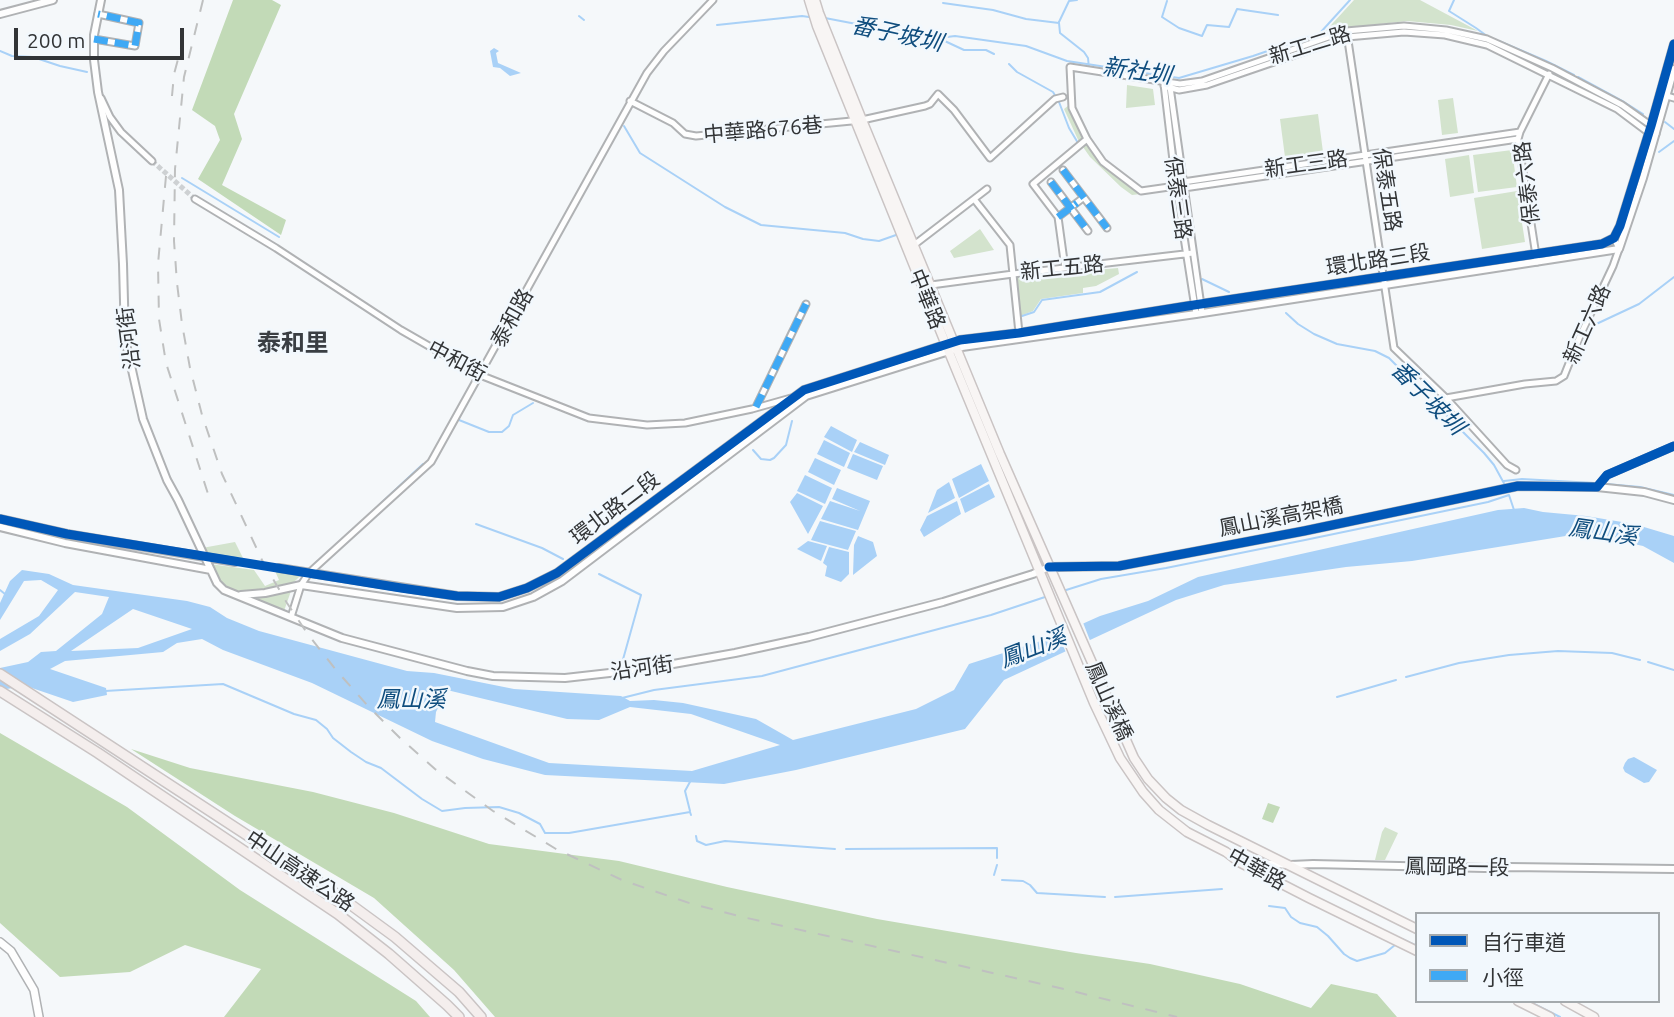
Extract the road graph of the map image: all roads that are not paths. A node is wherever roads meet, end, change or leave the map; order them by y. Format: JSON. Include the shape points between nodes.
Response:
{"nodes":[{"id":1,"x":53,"y":0,"type":"edge"},
{"id":2,"x":101,"y":0,"type":"edge"},
{"id":3,"x":713,"y":0,"type":"edge"},
{"id":4,"x":809,"y":0,"type":"edge"},
{"id":5,"x":815,"y":0,"type":"edge"},
{"id":6,"x":815,"y":13,"type":"junction"},
{"id":7,"x":0,"y":14,"type":"edge"},
{"id":8,"x":98,"y":14,"type":"junction"},
{"id":9,"x":1347,"y":34,"type":"junction"},
{"id":10,"x":94,"y":39,"type":"junction"},
{"id":11,"x":1674,"y":44,"type":"edge"},
{"id":12,"x":1672,"y":57,"type":"edge"},
{"id":13,"x":1070,"y":67,"type":"joint"},
{"id":14,"x":1674,"y":69,"type":"edge"},
{"id":15,"x":1550,"y":71,"type":"junction"},
{"id":16,"x":1167,"y":84,"type":"junction"},
{"id":17,"x":98,"y":92,"type":"junction"},
{"id":18,"x":1063,"y":97,"type":"dead end"},
{"id":19,"x":1670,"y":97,"type":"edge"},
{"id":20,"x":630,"y":101,"type":"junction"},
{"id":21,"x":859,"y":121,"type":"junction"},
{"id":22,"x":1653,"y":130,"type":"junction"},
{"id":23,"x":1519,"y":136,"type":"junction"},
{"id":24,"x":1087,"y":139,"type":"junction"},
{"id":25,"x":1365,"y":158,"type":"junction"},
{"id":26,"x":152,"y":161,"type":"tunnel mouth"},
{"id":27,"x":1063,"y":170,"type":"dead end"},
{"id":28,"x":1051,"y":182,"type":"dead end"},
{"id":29,"x":1183,"y":185,"type":"junction"},
{"id":30,"x":1176,"y":186,"type":"junction"},
{"id":31,"x":986,"y":189,"type":"dead end"},
{"id":32,"x":1083,"y":198,"type":"junction"},
{"id":33,"x":195,"y":199,"type":"tunnel mouth"},
{"id":34,"x":974,"y":199,"type":"junction"},
{"id":35,"x":1070,"y":208,"type":"junction"},
{"id":36,"x":1058,"y":217,"type":"junction"},
{"id":37,"x":1107,"y":228,"type":"dead end"},
{"id":38,"x":1088,"y":231,"type":"dead end"},
{"id":39,"x":1614,"y":238,"type":"junction"},
{"id":40,"x":914,"y":245,"type":"junction"},
{"id":41,"x":1619,"y":249,"type":"junction"},
{"id":42,"x":1189,"y":253,"type":"junction"},
{"id":43,"x":1536,"y":253,"type":"junction"},
{"id":44,"x":1537,"y":262,"type":"junction"},
{"id":45,"x":1065,"y":268,"type":"junction"},
{"id":46,"x":1013,"y":274,"type":"junction"},
{"id":47,"x":1384,"y":281,"type":"junction"},
{"id":48,"x":931,"y":285,"type":"junction"},
{"id":49,"x":806,"y":304,"type":"dead end"},
{"id":50,"x":1197,"y":304,"type":"junction"},
{"id":51,"x":1199,"y":313,"type":"junction"},
{"id":52,"x":1019,"y":333,"type":"junction"},
{"id":53,"x":956,"y":345,"type":"junction"},
{"id":54,"x":947,"y":348,"type":"junction"},
{"id":55,"x":481,"y":375,"type":"junction"},
{"id":56,"x":793,"y":397,"type":"junction"},
{"id":57,"x":1446,"y":398,"type":"junction"},
{"id":58,"x":770,"y":404,"type":"junction"},
{"id":59,"x":754,"y":408,"type":"junction"},
{"id":60,"x":775,"y":414,"type":"junction"},
{"id":61,"x":767,"y":416,"type":"junction"},
{"id":62,"x":1674,"y":446,"type":"edge"},
{"id":63,"x":1516,"y":470,"type":"dead end"},
{"id":64,"x":1597,"y":487,"type":"junction"},
{"id":65,"x":1674,"y":500,"type":"edge"},
{"id":66,"x":0,"y":519,"type":"edge"},
{"id":67,"x":0,"y":527,"type":"edge"},
{"id":68,"x":204,"y":556,"type":"junction"},
{"id":69,"x":235,"y":562,"type":"tunnel mouth"},
{"id":70,"x":1049,"y":567,"type":"junction"},
{"id":71,"x":279,"y":568,"type":"tunnel mouth"},
{"id":72,"x":211,"y":570,"type":"junction"},
{"id":73,"x":1039,"y":571,"type":"junction"},
{"id":74,"x":309,"y":573,"type":"junction"},
{"id":75,"x":301,"y":585,"type":"junction"},
{"id":76,"x":235,"y":595,"type":"junction"},
{"id":77,"x":291,"y":617,"type":"junction"},
{"id":78,"x":0,"y":674,"type":"edge"},
{"id":79,"x":0,"y":691,"type":"edge"},
{"id":80,"x":1120,"y":758,"type":"joint"},
{"id":81,"x":1134,"y":758,"type":"joint"},
{"id":82,"x":1239,"y":862,"type":"junction"},
{"id":83,"x":1291,"y":865,"type":"junction"},
{"id":84,"x":1674,"y":869,"type":"edge"},
{"id":85,"x":1415,"y":928,"type":"edge"},
{"id":86,"x":0,"y":942,"type":"edge"},
{"id":87,"x":1415,"y":950,"type":"edge"},
{"id":88,"x":1521,"y":1003,"type":"edge"},
{"id":89,"x":1569,"y":1003,"type":"edge"},
{"id":90,"x":40,"y":1017,"type":"edge"},
{"id":91,"x":458,"y":1017,"type":"edge"},
{"id":92,"x":481,"y":1017,"type":"edge"},
{"id":93,"x":1550,"y":1017,"type":"edge"},
{"id":94,"x":1594,"y":1017,"type":"edge"}],
"edges":[{"from":1,"to":7,"type":"street"},
{"from":2,"to":8,"type":"street"},
{"from":3,"to":20,"type":"street","name":"泰和路","via":[[650,68]]},
{"from":4,"to":6,"type":"main road"},
{"from":5,"to":6,"type":"main road"},
{"from":6,"to":21,"type":"main road","name":"中華路"},
{"from":8,"to":10,"type":"street"},
{"from":8,"to":10,"type":"street","via":[[139,23],[135,46]]},
{"from":9,"to":15,"type":"street","name":"新工二路","via":[[1404,26],[1446,32],[1488,42]]},
{"from":9,"to":16,"type":"street","name":"新工二路","via":[[1202,80]]},
{"from":9,"to":25,"type":"street","name":"保泰五路"},
{"from":10,"to":17,"type":"street"},
{"from":11,"to":12,"type":"street"},
{"from":12,"to":22,"type":"street"},
{"from":13,"to":16,"type":"street","name":"新工二路"},
{"from":13,"to":24,"type":"street","name":"新工三路","via":[[1072,108]]},
{"from":14,"to":19,"type":"street"},
{"from":15,"to":22,"type":"street","name":"新工二路","via":[[1622,105]]},
{"from":15,"to":23,"type":"street","name":"保泰六路"},
{"from":16,"to":29,"type":"street","name":"保泰三路"},
{"from":16,"to":30,"type":"street","name":"保泰三路"},
{"from":17,"to":26,"type":"street","via":[[121,132]]},
{"from":17,"to":68,"type":"street","name":"沿河街","via":[[118,190],[125,340],[131,369],[162,468]]},
{"from":18,"to":21,"type":"street","name":"中華路676巷","via":[[990,158],[938,94],[925,106]]},
{"from":19,"to":22,"type":"street"},
{"from":20,"to":21,"type":"street","name":"中華路676巷","via":[[696,136]]},
{"from":20,"to":55,"type":"street","name":"泰和路"},
{"from":21,"to":40,"type":"main road","name":"中華路"},
{"from":21,"to":54,"type":"main road","name":"中華路"},
{"from":22,"to":39,"type":"street"},
{"from":22,"to":41,"type":"street"},
{"from":23,"to":25,"type":"street","name":"新工三路"},
{"from":23,"to":43,"type":"street","name":"保泰六路"},
{"from":24,"to":30,"type":"street","name":"新工三路","via":[[1103,162],[1141,191]]},
{"from":24,"to":36,"type":"street","via":[[1033,184]]},
{"from":25,"to":29,"type":"street","name":"新工三路"},
{"from":25,"to":47,"type":"street","name":"保泰五路"},
{"from":27,"to":32,"type":"street"},
{"from":28,"to":35,"type":"street"},
{"from":29,"to":30,"type":"street","name":"新工三路"},
{"from":29,"to":42,"type":"street","name":"保泰三路"},
{"from":30,"to":42,"type":"street","name":"保泰三路"},
{"from":31,"to":34,"type":"street"},
{"from":32,"to":35,"type":"street"},
{"from":32,"to":37,"type":"street"},
{"from":33,"to":55,"type":"street","name":"中和街","via":[[401,330]]},
{"from":34,"to":40,"type":"street"},
{"from":34,"to":46,"type":"street","via":[[1010,246]]},
{"from":35,"to":36,"type":"street"},
{"from":35,"to":38,"type":"street"},
{"from":36,"to":45,"type":"street"},
{"from":39,"to":41,"type":"street"},
{"from":39,"to":43,"type":"street","name":"環北路三段","via":[[1602,244]]},
{"from":40,"to":48,"type":"main road","name":"中華路"},
{"from":41,"to":44,"type":"street","name":"環北路三段"},
{"from":41,"to":57,"type":"street","name":"新工六路","via":[[1564,376]]},
{"from":42,"to":45,"type":"street","name":"新工五路"},
{"from":42,"to":50,"type":"street","name":"保泰三路"},
{"from":43,"to":44,"type":"street","name":"保泰六路"},
{"from":43,"to":47,"type":"street","name":"環北路三段"},
{"from":44,"to":47,"type":"street","name":"環北路三段"},
{"from":45,"to":46,"type":"street","name":"新工五路"},
{"from":46,"to":48,"type":"street","name":"新工五路"},
{"from":46,"to":52,"type":"street"},
{"from":47,"to":50,"type":"street","name":"環北路三段"},
{"from":47,"to":51,"type":"street","name":"環北路三段"},
{"from":47,"to":57,"type":"street","name":"保泰五路","via":[[1394,348]]},
{"from":48,"to":53,"type":"main road","name":"中華路"},
{"from":49,"to":59,"type":"street"},
{"from":50,"to":51,"type":"street","name":"保泰三路"},
{"from":50,"to":52,"type":"street","name":"環北路三段"},
{"from":51,"to":53,"type":"street","name":"環北路三段"},
{"from":52,"to":53,"type":"street","name":"環北路三段"},
{"from":53,"to":54,"type":"street","name":"環北路三段"},
{"from":53,"to":70,"type":"main road","name":"中華路"},
{"from":54,"to":56,"type":"street","name":"環北路二段"},
{"from":54,"to":60,"type":"street","name":"環北路二段","via":[[806,396]]},
{"from":54,"to":73,"type":"main road","name":"中華路"},
{"from":55,"to":59,"type":"street","name":"中和街","via":[[605,421],[685,423]]},
{"from":55,"to":74,"type":"street","name":"泰和路","via":[[431,462]]},
{"from":56,"to":58,"type":"street","name":"中和街"},
{"from":56,"to":60,"type":"street","name":"環北路二段"},
{"from":57,"to":63,"type":"street","name":"保泰五路"},
{"from":58,"to":59,"type":"street","name":"中和街"},
{"from":58,"to":60,"type":"street"},
{"from":59,"to":61,"type":"street"},
{"from":60,"to":61,"type":"street","name":"環北路二段"},
{"from":60,"to":75,"type":"street","name":"環北路二段","via":[[562,581],[533,597],[503,607],[457,608]]},
{"from":61,"to":74,"type":"street","name":"環北路二段","via":[[557,573],[499,597],[457,596]]},
{"from":62,"to":64,"type":"street","via":[[1607,475]]},
{"from":64,"to":65,"type":"street","name":"鳳山溪高架橋"},
{"from":64,"to":70,"type":"street","name":"鳳山溪高架橋","via":[[1518,486],[1119,566]]},
{"from":66,"to":68,"type":"street"},
{"from":67,"to":72,"type":"street"},
{"from":68,"to":69,"type":"street"},
{"from":68,"to":72,"type":"street","name":"沿河街"},
{"from":70,"to":73,"type":"street","name":"沿河街"},
{"from":70,"to":81,"type":"main road","name":"鳳山溪橋"},
{"from":71,"to":74,"type":"street","name":"環北路二段"},
{"from":72,"to":76,"type":"street","via":[[217,583]]},
{"from":73,"to":77,"type":"street","name":"沿河街","via":[[943,602],[791,641],[645,669],[565,678],[467,671],[342,638]]},
{"from":73,"to":80,"type":"main road","name":"鳳山溪橋"},
{"from":74,"to":75,"type":"street","name":"泰和路"},
{"from":75,"to":76,"type":"street","name":"環北路二段"},
{"from":75,"to":77,"type":"street","name":"泰和路"},
{"from":76,"to":77,"type":"street","name":"沿河街"},
{"from":78,"to":92,"type":"highway","name":"中山高速公路","via":[[328,888],[395,937]]},
{"from":79,"to":91,"type":"highway","name":"中山高速公路","via":[[338,914]]},
{"from":80,"to":82,"type":"main road","name":"中華路","via":[[1159,810]]},
{"from":81,"to":83,"type":"main road","name":"中華路","via":[[1148,779],[1181,810]]},
{"from":82,"to":83,"type":"street","name":"鳳岡路一段"},
{"from":82,"to":87,"type":"main road","name":"中華路"},
{"from":83,"to":84,"type":"street","name":"鳳岡路一段"},
{"from":83,"to":85,"type":"main road","name":"中華路"},
{"from":86,"to":90,"type":"main road","via":[[12,951],[34,990]]},
{"from":88,"to":93,"type":"main road"},
{"from":89,"to":94,"type":"main road"}]}
